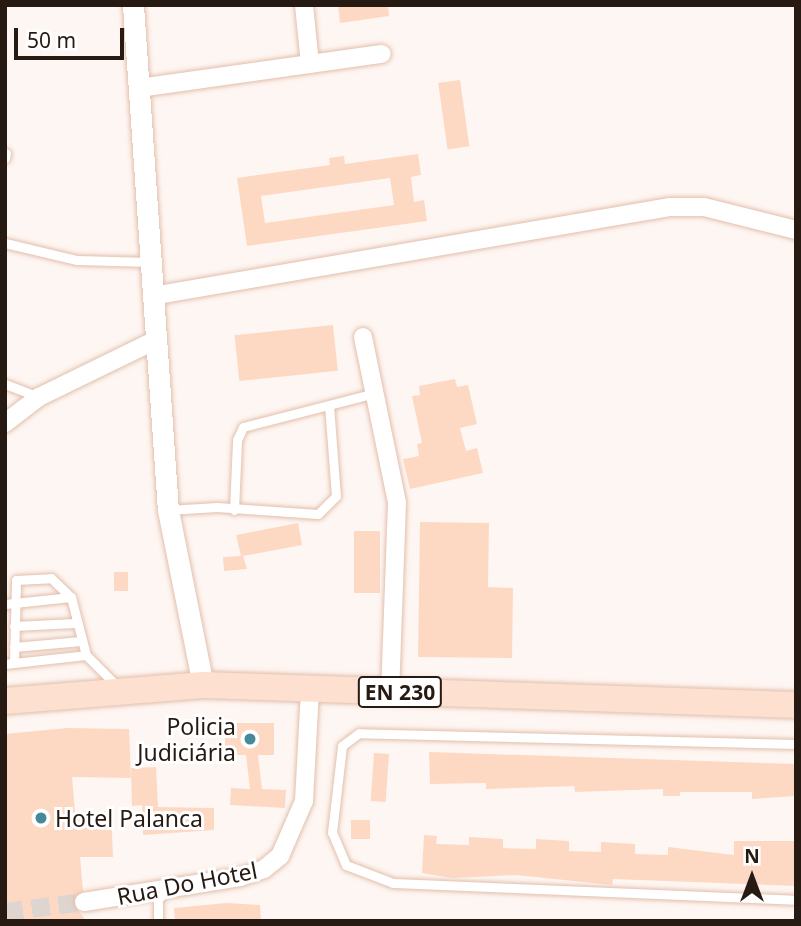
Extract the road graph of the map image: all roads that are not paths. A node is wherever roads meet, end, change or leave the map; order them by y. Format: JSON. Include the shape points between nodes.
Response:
{"nodes":[{"id":1,"x":133,"y":5,"type":"edge"},
{"id":2,"x":304,"y":5,"type":"edge"},
{"id":3,"x":382,"y":54,"type":"dead end"},
{"id":4,"x":310,"y":64,"type":"junction"},
{"id":5,"x":139,"y":88,"type":"junction"},
{"id":6,"x":796,"y":230,"type":"edge"},
{"id":7,"x":5,"y":243,"type":"edge"},
{"id":8,"x":150,"y":262,"type":"junction"},
{"id":9,"x":152,"y":296,"type":"junction"},
{"id":10,"x":363,"y":337,"type":"dead end"},
{"id":11,"x":153,"y":341,"type":"junction"},
{"id":12,"x":5,"y":384,"type":"edge"},
{"id":13,"x":376,"y":393,"type":"junction"},
{"id":14,"x":39,"y":397,"type":"junction"},
{"id":15,"x":328,"y":405,"type":"junction"},
{"id":16,"x":5,"y":423,"type":"edge"},
{"id":17,"x":168,"y":510,"type":"junction"},
{"id":18,"x":234,"y":510,"type":"junction"},
{"id":19,"x":71,"y":597,"type":"junction"},
{"id":20,"x":9,"y":603,"type":"edge"},
{"id":21,"x":75,"y":623,"type":"junction"},
{"id":22,"x":14,"y":626,"type":"junction"},
{"id":23,"x":81,"y":641,"type":"junction"},
{"id":24,"x":14,"y":647,"type":"junction"},
{"id":25,"x":86,"y":655,"type":"junction"},
{"id":26,"x":10,"y":664,"type":"edge"},
{"id":27,"x":203,"y":685,"type":"junction"},
{"id":28,"x":310,"y":689,"type":"junction"},
{"id":29,"x":122,"y":690,"type":"junction"},
{"id":30,"x":390,"y":691,"type":"junction"},
{"id":31,"x":5,"y":701,"type":"edge"},
{"id":32,"x":796,"y":705,"type":"edge"},
{"id":33,"x":796,"y":744,"type":"edge"},
{"id":34,"x":168,"y":890,"type":"junction"},
{"id":35,"x":796,"y":900,"type":"edge"},
{"id":36,"x":84,"y":902,"type":"tunnel mouth"},
{"id":37,"x":158,"y":921,"type":"edge"}],
"edges":[{"from":1,"to":5,"type":"street"},
{"from":2,"to":4,"type":"street"},
{"from":3,"to":4,"type":"street"},
{"from":4,"to":5,"type":"street"},
{"from":5,"to":8,"type":"street"},
{"from":6,"to":9,"type":"street","via":[[704,207],[670,207]]},
{"from":7,"to":8,"type":"lane","via":[[77,260]]},
{"from":8,"to":9,"type":"street"},
{"from":9,"to":11,"type":"street"},
{"from":10,"to":13,"type":"street"},
{"from":11,"to":14,"type":"street"},
{"from":11,"to":17,"type":"street"},
{"from":12,"to":14,"type":"lane"},
{"from":13,"to":15,"type":"lane"},
{"from":13,"to":30,"type":"street","via":[[397,503]]},
{"from":14,"to":16,"type":"street"},
{"from":15,"to":18,"type":"lane","via":[[243,427],[237,440]]},
{"from":15,"to":18,"type":"lane","via":[[336,496],[328,507],[318,514]]},
{"from":17,"to":18,"type":"lane"},
{"from":17,"to":27,"type":"street"},
{"from":19,"to":20,"type":"lane"},
{"from":19,"to":20,"type":"lane","via":[[51,578],[16,580]]},
{"from":19,"to":21,"type":"lane"},
{"from":20,"to":22,"type":"lane"},
{"from":21,"to":22,"type":"lane"},
{"from":21,"to":23,"type":"lane"},
{"from":22,"to":24,"type":"lane"},
{"from":23,"to":24,"type":"lane"},
{"from":23,"to":25,"type":"lane"},
{"from":24,"to":26,"type":"lane"},
{"from":25,"to":26,"type":"lane"},
{"from":25,"to":29,"type":"lane"},
{"from":27,"to":28,"type":"main road","number":"EN 230"},
{"from":27,"to":29,"type":"main road","number":"EN 230"},
{"from":28,"to":30,"type":"main road","number":"EN 230"},
{"from":28,"to":34,"type":"street","name":"Rua Do Hotel","via":[[304,801],[280,856],[264,869],[240,877]]},
{"from":29,"to":31,"type":"main road","number":"EN 230"},
{"from":30,"to":32,"type":"main road","number":"EN 230"},
{"from":33,"to":35,"type":"lane","via":[[359,733],[342,746],[332,832],[346,865],[393,883]]},
{"from":34,"to":36,"type":"street","name":"Rua Do Hotel"},
{"from":34,"to":37,"type":"lane","via":[[158,899]]}]}
